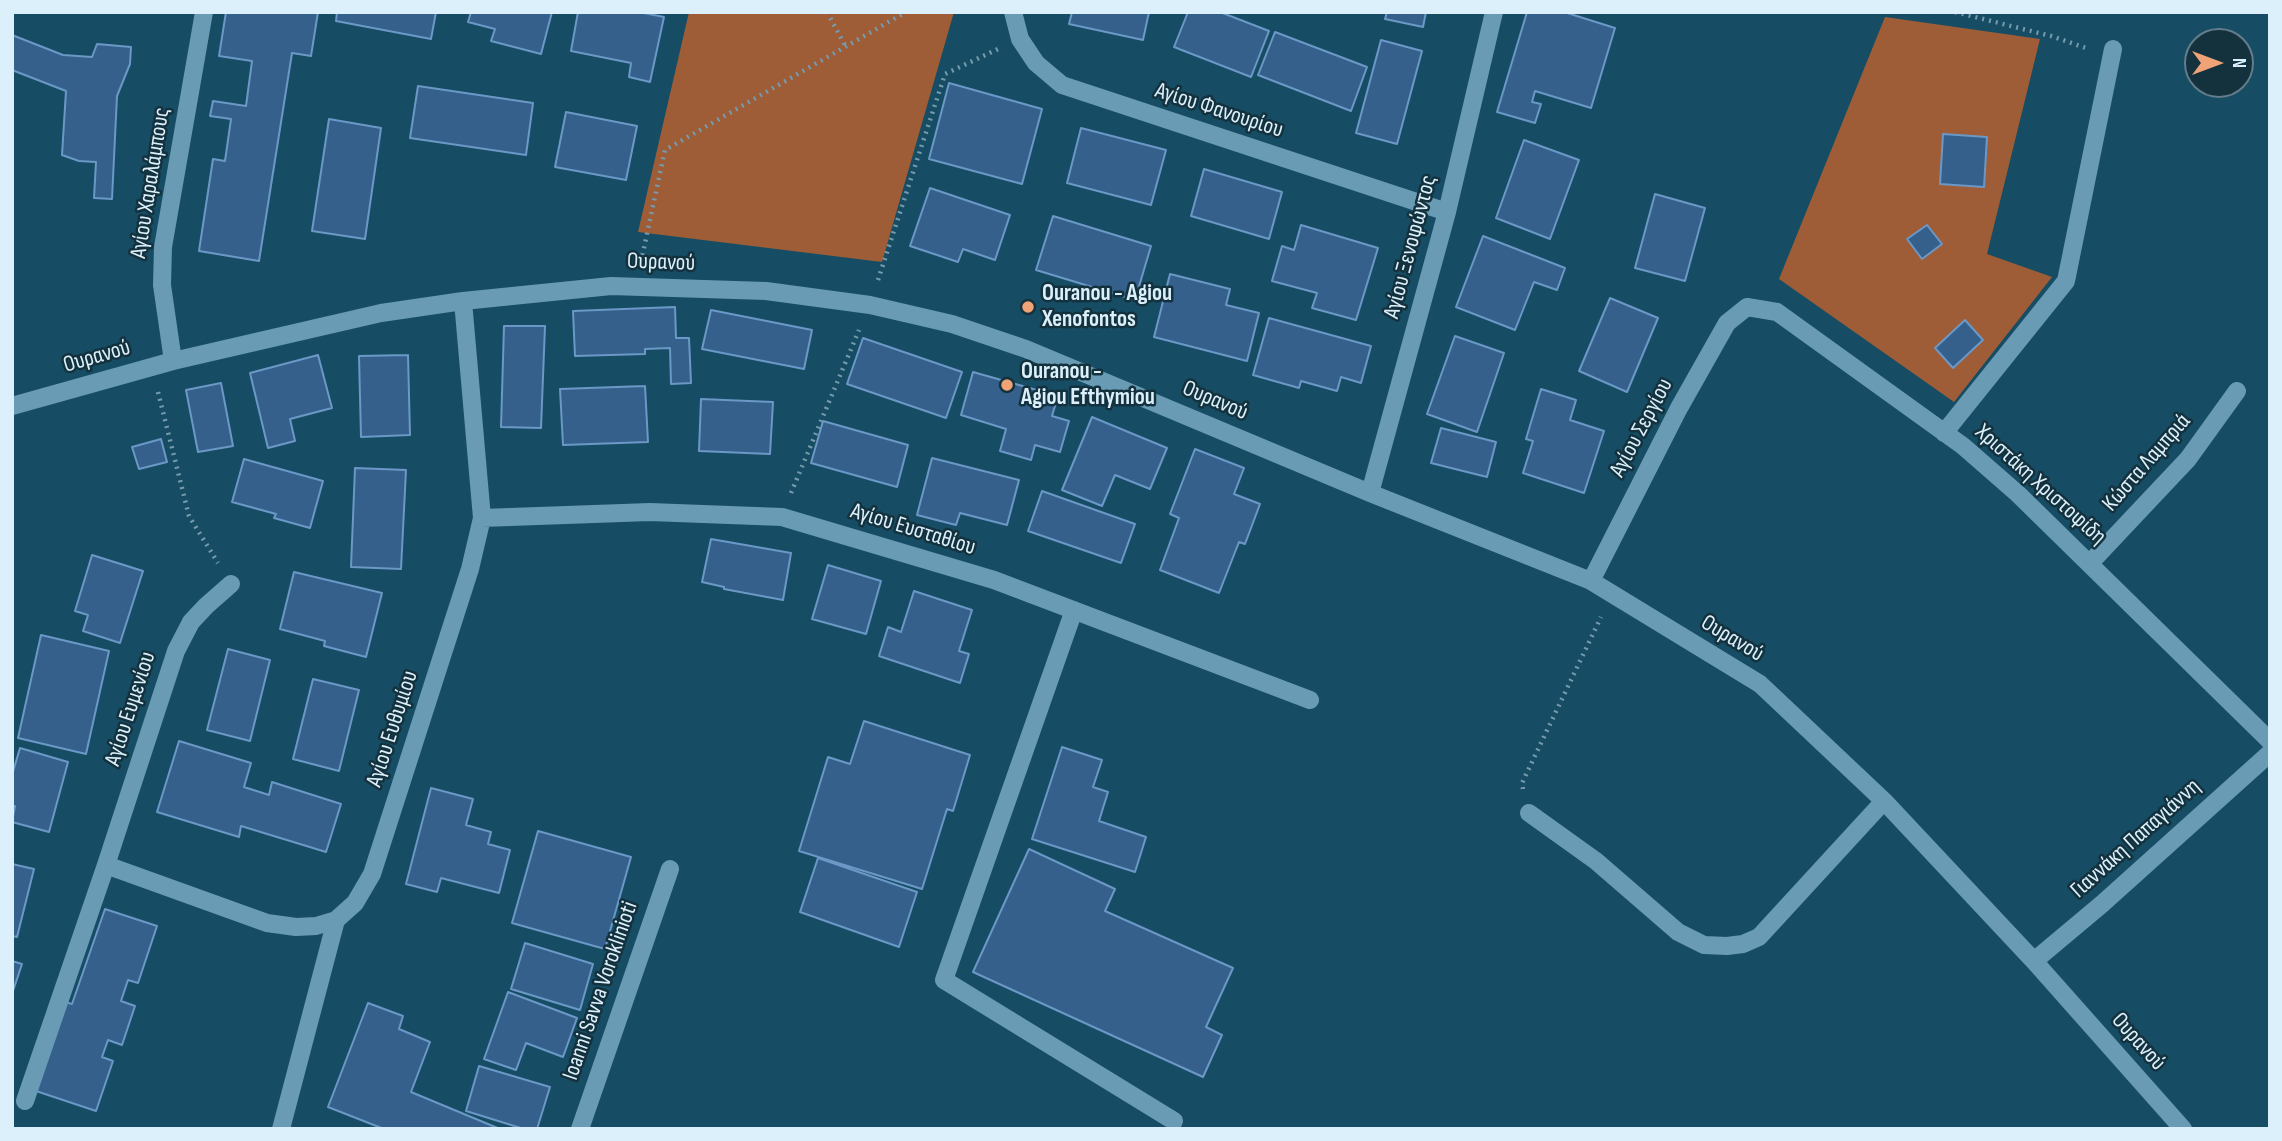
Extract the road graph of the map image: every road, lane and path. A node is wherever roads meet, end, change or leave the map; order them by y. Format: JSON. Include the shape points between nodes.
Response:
{"nodes":[{"id":1,"x":204,"y":12,"type":"edge"},
{"id":2,"x":827,"y":12,"type":"edge"},
{"id":3,"x":906,"y":12,"type":"edge"},
{"id":4,"x":1013,"y":12,"type":"edge"},
{"id":5,"x":1494,"y":12,"type":"edge"},
{"id":6,"x":1955,"y":12,"type":"edge"},
{"id":7,"x":1020,"y":39,"type":"junction"},
{"id":8,"x":846,"y":47,"type":"junction"},
{"id":9,"x":2112,"y":53,"type":"joint"},
{"id":10,"x":1447,"y":212,"type":"junction"},
{"id":11,"x":636,"y":287,"type":"junction"},
{"id":12,"x":463,"y":301,"type":"junction"},
{"id":13,"x":870,"y":305,"type":"junction"},
{"id":14,"x":1747,"y":307,"type":"joint"},
{"id":15,"x":173,"y":361,"type":"junction"},
{"id":16,"x":152,"y":367,"type":"junction"},
{"id":17,"x":2237,"y":391,"type":"dead end"},
{"id":18,"x":12,"y":406,"type":"edge"},
{"id":19,"x":1944,"y":433,"type":"junction"},
{"id":20,"x":1370,"y":493,"type":"junction"},
{"id":21,"x":782,"y":517,"type":"junction"},
{"id":22,"x":482,"y":518,"type":"junction"},
{"id":23,"x":2090,"y":563,"type":"junction"},
{"id":24,"x":1591,"y":581,"type":"junction"},
{"id":25,"x":231,"y":584,"type":"joint"},
{"id":26,"x":1612,"y":594,"type":"junction"},
{"id":27,"x":1074,"y":610,"type":"junction"},
{"id":28,"x":1310,"y":700,"type":"dead end"},
{"id":29,"x":2270,"y":741,"type":"edge"},
{"id":30,"x":2270,"y":753,"type":"edge"},
{"id":31,"x":1884,"y":801,"type":"junction"},
{"id":32,"x":1528,"y":813,"type":"joint"},
{"id":33,"x":106,"y":865,"type":"junction"},
{"id":34,"x":670,"y":869,"type":"dead end"},
{"id":35,"x":336,"y":920,"type":"junction"},
{"id":36,"x":2034,"y":961,"type":"junction"},
{"id":37,"x":25,"y":1101,"type":"dead end"},
{"id":38,"x":1174,"y":1121,"type":"dead end"},
{"id":39,"x":281,"y":1129,"type":"edge"},
{"id":40,"x":580,"y":1129,"type":"edge"},
{"id":41,"x":2183,"y":1129,"type":"edge"}],
"edges":[{"from":1,"to":15,"type":"street","name":"Αγίου Χαραλάμπους","via":[[163,247],[162,285]]},
{"from":2,"to":8,"type":"path"},
{"from":3,"to":8,"type":"path"},
{"from":4,"to":7,"type":"street","name":"Αγίου Φανουρίου"},
{"from":5,"to":10,"type":"street","name":"Αγίου Ξενοφώντος"},
{"from":6,"to":9,"type":"path"},
{"from":7,"to":10,"type":"street","name":"Αγίου Φανουρίου","via":[[1036,63],[1062,85]]},
{"from":7,"to":13,"type":"path","via":[[945,74]]},
{"from":8,"to":11,"type":"path","via":[[666,150]]},
{"from":9,"to":19,"type":"street","via":[[2066,281]]},
{"from":10,"to":20,"type":"street","name":"Αγίου Ξενοφώντος"},
{"from":11,"to":12,"type":"street","name":"Ουρανού"},
{"from":11,"to":13,"type":"street","name":"Ουρανού","via":[[766,291]]},
{"from":12,"to":15,"type":"street","name":"Ουρανού","via":[[381,313]]},
{"from":12,"to":22,"type":"street","name":"Αγίου Ευθυμίου"},
{"from":13,"to":20,"type":"street","name":"Ουρανού","via":[[952,324],[1026,349]]},
{"from":13,"to":21,"type":"path"},
{"from":14,"to":19,"type":"street","name":"Χριστάκη Χριστοφίδη","via":[[1777,312]]},
{"from":14,"to":24,"type":"street","name":"Αγίου Σεργίου","via":[[1727,323]]},
{"from":15,"to":16,"type":"street","name":"Ουρανού"},
{"from":16,"to":18,"type":"street","name":"Ουρανού"},
{"from":16,"to":25,"type":"path","via":[[189,516]]},
{"from":17,"to":23,"type":"street","name":"Κώστα Λαμπριά","via":[[2188,458]]},
{"from":19,"to":23,"type":"street","name":"Χριστάκη Χριστοφίδη","via":[[2018,494]]},
{"from":20,"to":24,"type":"street","name":"Ουρανού"},
{"from":21,"to":22,"type":"street","name":"Αγίου Ευσταθίου","via":[[650,512]]},
{"from":21,"to":27,"type":"street","name":"Αγίου Ευσταθίου","via":[[994,580]]},
{"from":22,"to":35,"type":"street","name":"Αγίου Ευθυμίου","via":[[470,569],[372,874],[355,903]]},
{"from":23,"to":29,"type":"street","name":"Χριστάκη Χριστοφίδη"},
{"from":24,"to":26,"type":"street","name":"Ουρανού"},
{"from":25,"to":33,"type":"street","name":"Αγίου Ευμενίου","via":[[191,622],[176,651]]},
{"from":26,"to":31,"type":"street","name":"Ουρανού","via":[[1760,684]]},
{"from":26,"to":32,"type":"path","via":[[1522,783]]},
{"from":27,"to":28,"type":"street","name":"Αγίου Ευσταθίου"},
{"from":27,"to":38,"type":"street","via":[[944,980]]},
{"from":30,"to":36,"type":"street","name":"Γιαννάκη Παπαγιάννη"},
{"from":31,"to":32,"type":"street","via":[[1759,937],[1727,946],[1704,945],[1678,932]]},
{"from":31,"to":36,"type":"street","name":"Ουρανού"},
{"from":33,"to":35,"type":"street","via":[[267,923],[296,927]]},
{"from":33,"to":37,"type":"street","name":"Αγίου Ευμενίου"},
{"from":34,"to":40,"type":"street","name":"Ioanni Savva Voroklinioti"},
{"from":35,"to":39,"type":"street"},
{"from":36,"to":41,"type":"street","name":"Ουρανού"}]}
